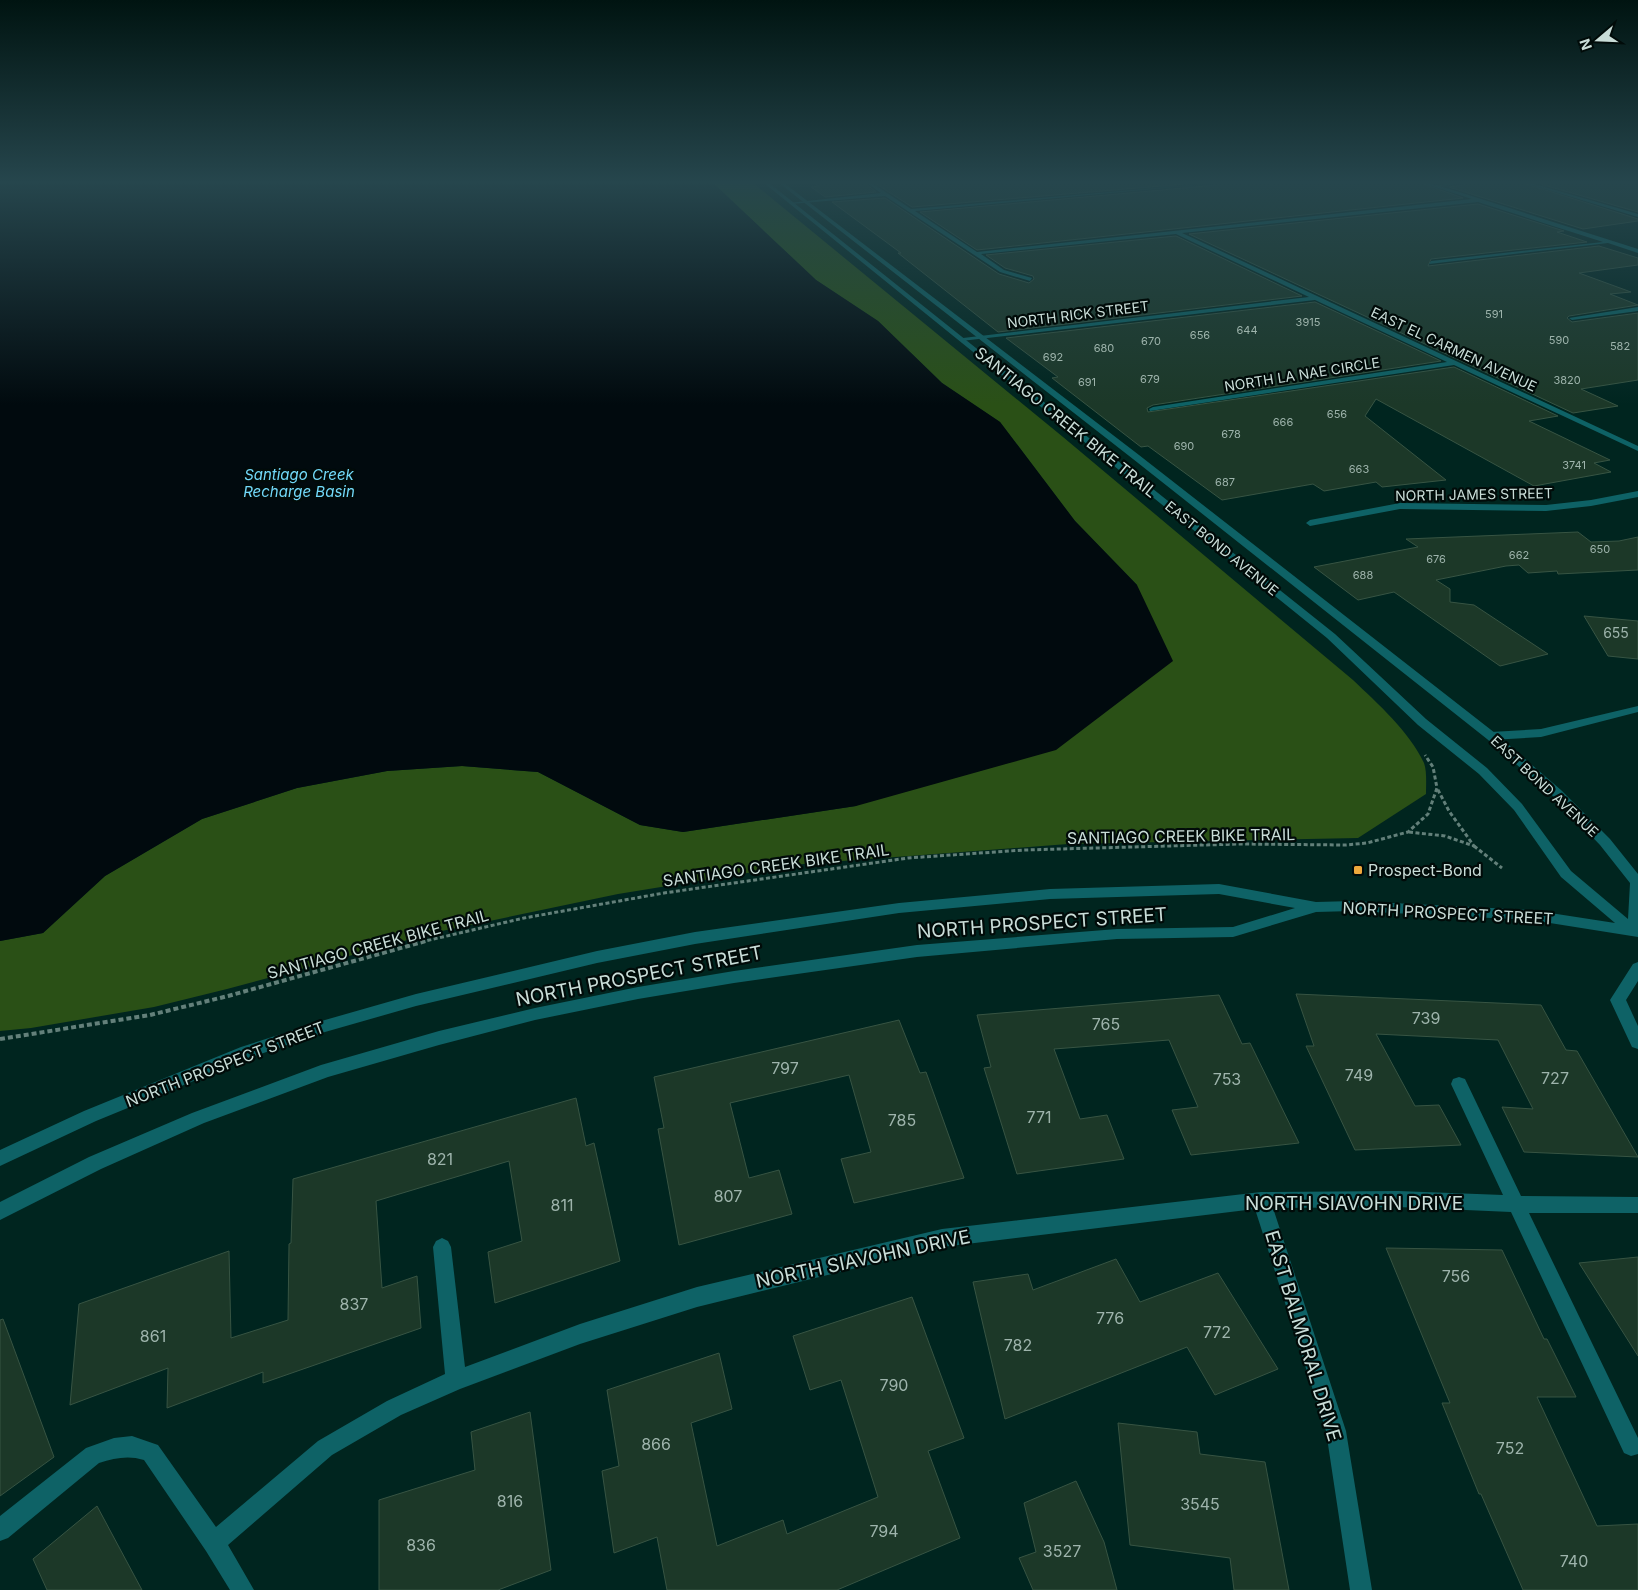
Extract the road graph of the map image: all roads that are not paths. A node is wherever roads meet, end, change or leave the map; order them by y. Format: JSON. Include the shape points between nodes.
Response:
{"nodes":[{"id":1,"x":859,"y":257,"type":"edge"},
{"id":2,"x":877,"y":257,"type":"edge"},
{"id":3,"x":984,"y":257,"type":"edge"},
{"id":4,"x":1229,"y":257,"type":"edge"},
{"id":5,"x":1480,"y":257,"type":"edge"},
{"id":6,"x":1431,"y":263,"type":"dead end"},
{"id":7,"x":1030,"y":279,"type":"dead end"},
{"id":8,"x":1315,"y":298,"type":"junction"},
{"id":9,"x":1638,"y":309,"type":"edge"},
{"id":10,"x":1572,"y":318,"type":"dead end"},
{"id":11,"x":982,"y":338,"type":"junction"},
{"id":12,"x":962,"y":340,"type":"junction"},
{"id":13,"x":1455,"y":364,"type":"junction"},
{"id":14,"x":1153,"y":409,"type":"dead end"},
{"id":15,"x":1638,"y":449,"type":"edge"},
{"id":16,"x":1638,"y":494,"type":"edge"},
{"id":17,"x":1310,"y":523,"type":"dead end"},
{"id":18,"x":1638,"y":708,"type":"edge"},
{"id":19,"x":1491,"y":736,"type":"junction"},
{"id":20,"x":1316,"y":907,"type":"junction"},
{"id":21,"x":1637,"y":935,"type":"edge"},
{"id":22,"x":1638,"y":968,"type":"edge"},
{"id":23,"x":1638,"y":1042,"type":"edge"},
{"id":24,"x":1459,"y":1084,"type":"dead end"},
{"id":25,"x":0,"y":1158,"type":"edge"},
{"id":26,"x":1261,"y":1200,"type":"junction"},
{"id":27,"x":1516,"y":1204,"type":"junction"},
{"id":28,"x":1638,"y":1205,"type":"edge"},
{"id":29,"x":0,"y":1211,"type":"edge"},
{"id":30,"x":442,"y":1248,"type":"dead end"},
{"id":31,"x":456,"y":1380,"type":"junction"},
{"id":32,"x":1631,"y":1446,"type":"dead end"},
{"id":33,"x":0,"y":1530,"type":"edge"},
{"id":34,"x":214,"y":1543,"type":"junction"},
{"id":35,"x":243,"y":1590,"type":"edge"},
{"id":36,"x":1361,"y":1590,"type":"edge"}],
"edges":[{"from":1,"to":12,"type":"street","name":"EAST BOND AVENUE"},
{"from":2,"to":11,"type":"street","name":"EAST BOND AVENUE"},
{"from":3,"to":7,"type":"street","via":[[1002,271]]},
{"from":4,"to":8,"type":"street","name":"EAST EL CARMEN AVENUE"},
{"from":5,"to":6,"type":"street"},
{"from":8,"to":11,"type":"street","name":"NORTH RICK STREET"},
{"from":8,"to":13,"type":"street","name":"EAST EL CARMEN AVENUE"},
{"from":9,"to":10,"type":"street"},
{"from":11,"to":12,"type":"street","name":"NORTH RICK STREET"},
{"from":11,"to":19,"type":"street","name":"EAST BOND AVENUE"},
{"from":12,"to":21,"type":"street","name":"EAST BOND AVENUE","via":[[1331,636],[1422,722],[1483,771],[1518,807],[1566,874]]},
{"from":13,"to":14,"type":"street","name":"NORTH LA NAE CIRCLE"},
{"from":13,"to":15,"type":"street","name":"EAST EL CARMEN AVENUE"},
{"from":16,"to":17,"type":"street","name":"NORTH JAMES STREET","via":[[1546,508],[1400,506]]},
{"from":18,"to":19,"type":"street","via":[[1541,732]]},
{"from":19,"to":21,"type":"street","name":"EAST BOND AVENUE","via":[[1557,793],[1605,842],[1637,882]]},
{"from":20,"to":21,"type":"street","name":"NORTH PROSPECT STREET","via":[[1531,915]]},
{"from":20,"to":25,"type":"street","name":"NORTH PROSPECT STREET","via":[[1219,889],[1050,894],[899,908],[772,926],[598,957],[416,1000],[247,1052],[90,1116]]},
{"from":20,"to":29,"type":"street","name":"NORTH PROSPECT STREET","via":[[1233,932],[1117,934],[917,951],[734,977],[535,1014],[327,1070],[216,1111],[95,1163]]},
{"from":22,"to":23,"type":"street","via":[[1618,1000]]},
{"from":24,"to":27,"type":"street"},
{"from":26,"to":27,"type":"street","name":"NORTH SIAVOHN DRIVE"},
{"from":26,"to":31,"type":"street","name":"NORTH SIAVOHN DRIVE","via":[[942,1238],[697,1297],[580,1334]]},
{"from":26,"to":36,"type":"street","name":"EAST BALMORAL DRIVE","via":[[1336,1431]]},
{"from":27,"to":28,"type":"street","name":"NORTH SIAVOHN DRIVE"},
{"from":27,"to":32,"type":"street"},
{"from":30,"to":31,"type":"street"},
{"from":31,"to":34,"type":"street","name":"NORTH SIAVOHN DRIVE","via":[[394,1408],[325,1448]]},
{"from":33,"to":34,"type":"street","via":[[93,1455],[132,1446],[151,1452]]},
{"from":34,"to":35,"type":"street"}]}
